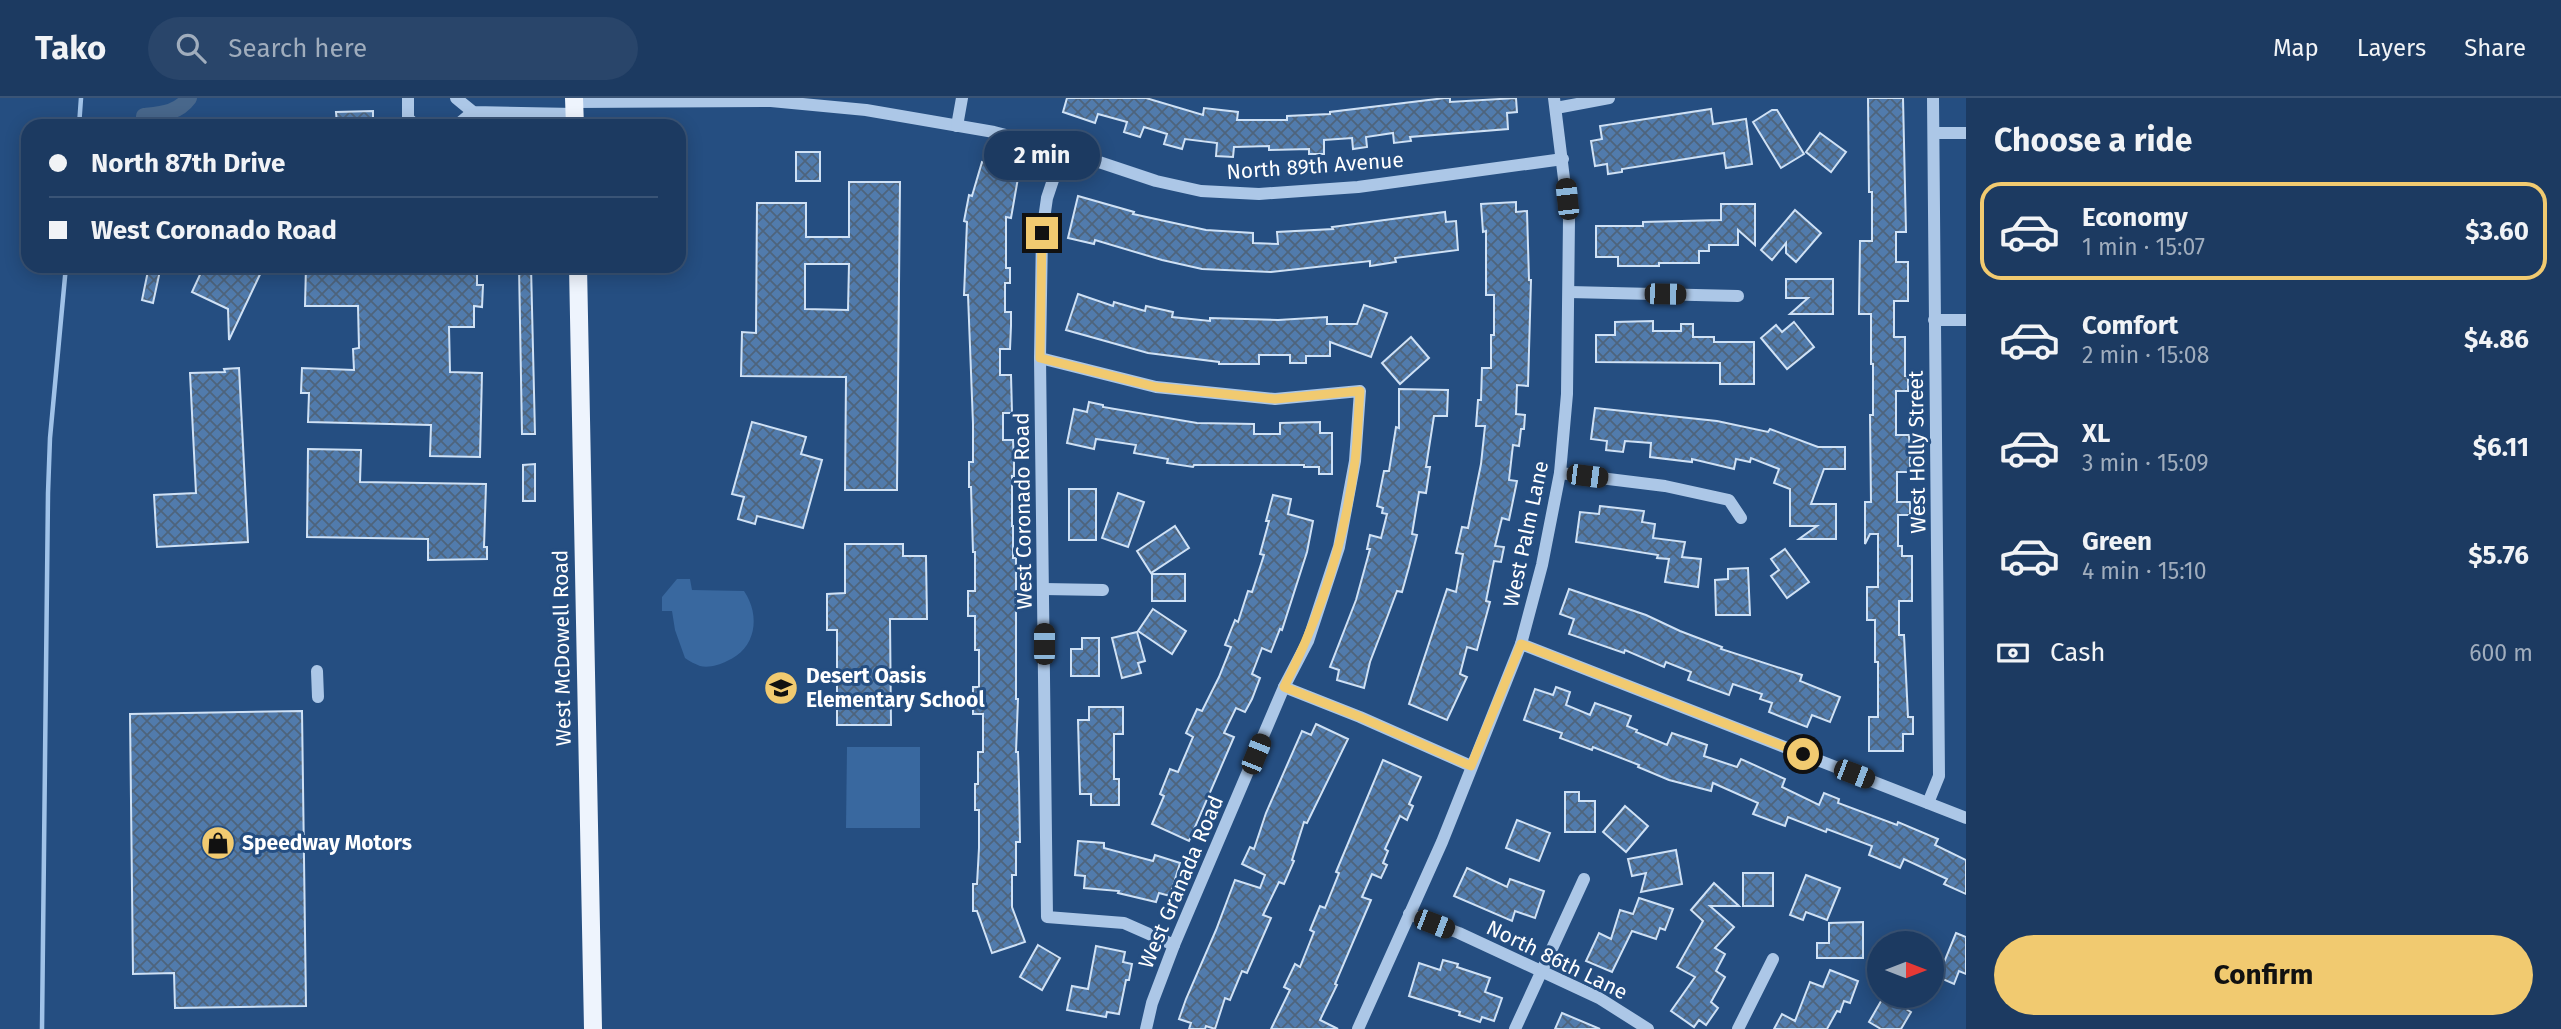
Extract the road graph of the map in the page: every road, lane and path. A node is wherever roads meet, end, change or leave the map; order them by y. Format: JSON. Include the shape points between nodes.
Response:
{"nodes":[{"id":1,"x":408,"y":98,"type":"edge"},
{"id":2,"x":456,"y":98,"type":"edge"},
{"id":3,"x":505,"y":98,"type":"edge"},
{"id":4,"x":962,"y":98,"type":"edge"},
{"id":5,"x":1609,"y":98,"type":"edge"},
{"id":6,"x":1933,"y":98,"type":"edge"},
{"id":7,"x":1555,"y":103,"type":"edge"},
{"id":8,"x":575,"y":110,"type":"edge"},
{"id":9,"x":473,"y":112,"type":"junction"},
{"id":10,"x":505,"y":113,"type":"junction"},
{"id":11,"x":409,"y":119,"type":"edge"},
{"id":12,"x":464,"y":119,"type":"edge"},
{"id":13,"x":957,"y":126,"type":"junction"},
{"id":14,"x":1934,"y":133,"type":"junction"},
{"id":15,"x":1966,"y":133,"type":"edge"},
{"id":16,"x":1063,"y":150,"type":"junction"},
{"id":17,"x":1563,"y":159,"type":"junction"},
{"id":18,"x":578,"y":273,"type":"edge"},
{"id":19,"x":1569,"y":292,"type":"junction"},
{"id":20,"x":1738,"y":296,"type":"dead end"},
{"id":21,"x":1934,"y":320,"type":"junction"},
{"id":22,"x":1966,"y":320,"type":"edge"},
{"id":23,"x":1040,"y":358,"type":"junction"},
{"id":24,"x":1560,"y":473,"type":"junction"},
{"id":25,"x":1741,"y":518,"type":"dead end"},
{"id":26,"x":1044,"y":589,"type":"junction"},
{"id":27,"x":1103,"y":590,"type":"dead end"},
{"id":28,"x":1521,"y":644,"type":"junction"},
{"id":29,"x":317,"y":671,"type":"dead end"},
{"id":30,"x":1284,"y":687,"type":"junction"},
{"id":31,"x":318,"y":697,"type":"dead end"},
{"id":32,"x":1471,"y":766,"type":"junction"},
{"id":33,"x":1928,"y":803,"type":"junction"},
{"id":34,"x":1966,"y":818,"type":"edge"},
{"id":35,"x":1584,"y":879,"type":"dead end"},
{"id":36,"x":1409,"y":914,"type":"junction"},
{"id":37,"x":1174,"y":945,"type":"junction"},
{"id":38,"x":1773,"y":959,"type":"dead end"},
{"id":39,"x":1541,"y":972,"type":"junction"},
{"id":40,"x":593,"y":1029,"type":"edge"},
{"id":41,"x":1146,"y":1029,"type":"edge"},
{"id":42,"x":1358,"y":1029,"type":"edge"},
{"id":43,"x":1515,"y":1029,"type":"edge"},
{"id":44,"x":1648,"y":1029,"type":"edge"},
{"id":45,"x":1738,"y":1029,"type":"edge"}],
"edges":[{"from":1,"to":11,"type":"street"},
{"from":2,"to":9,"type":"street"},
{"from":3,"to":10,"type":"street"},
{"from":4,"to":13,"type":"street"},
{"from":5,"to":7,"type":"street"},
{"from":6,"to":14,"type":"street","name":"West Holly Street"},
{"from":7,"to":17,"type":"street","name":"West Palm Lane"},
{"from":8,"to":10,"type":"street","name":"North 89th Avenue"},
{"from":8,"to":13,"type":"street","name":"North 89th Avenue","via":[[771,101],[866,110]]},
{"from":9,"to":10,"type":"street","name":"North 89th Avenue"},
{"from":9,"to":12,"type":"street"},
{"from":13,"to":16,"type":"street","name":"North 89th Avenue"},
{"from":14,"to":15,"type":"street"},
{"from":14,"to":21,"type":"street","name":"West Holly Street"},
{"from":16,"to":17,"type":"street","name":"North 89th Avenue","via":[[1178,187],[1259,194],[1358,187]]},
{"from":16,"to":23,"type":"street","name":"West Coronado Road","via":[[1043,215]]},
{"from":17,"to":19,"type":"street","name":"West Palm Lane"},
{"from":18,"to":40,"type":"main road","name":"West McDowell Road"},
{"from":19,"to":20,"type":"street"},
{"from":19,"to":24,"type":"street","name":"West Palm Lane"},
{"from":21,"to":22,"type":"street"},
{"from":21,"to":33,"type":"street","name":"West Holly Street","via":[[1939,776]]},
{"from":23,"to":26,"type":"street","name":"West Coronado Road"},
{"from":23,"to":30,"type":"street","name":"West Granada Road","via":[[1156,387],[1275,399],[1360,391],[1355,461],[1339,547],[1308,641]]},
{"from":24,"to":25,"type":"street","via":[[1665,486],[1729,500]]},
{"from":24,"to":28,"type":"street","name":"West Palm Lane"},
{"from":26,"to":27,"type":"street"},
{"from":26,"to":37,"type":"street","name":"West Coronado Road","via":[[1047,917],[1124,923]]},
{"from":28,"to":32,"type":"street","name":"West Palm Lane"},
{"from":28,"to":33,"type":"street"},
{"from":29,"to":31,"type":"street"},
{"from":30,"to":32,"type":"street"},
{"from":30,"to":37,"type":"street","name":"West Granada Road"},
{"from":32,"to":36,"type":"street","name":"West Palm Lane"},
{"from":33,"to":34,"type":"street"},
{"from":35,"to":39,"type":"street"},
{"from":36,"to":39,"type":"street","name":"North 86th Lane"},
{"from":36,"to":42,"type":"street","name":"West Palm Lane"},
{"from":37,"to":41,"type":"street","name":"West Granada Road"},
{"from":38,"to":45,"type":"street"},
{"from":39,"to":43,"type":"street"},
{"from":39,"to":44,"type":"street","name":"North 86th Lane","via":[[1599,998]]}]}
